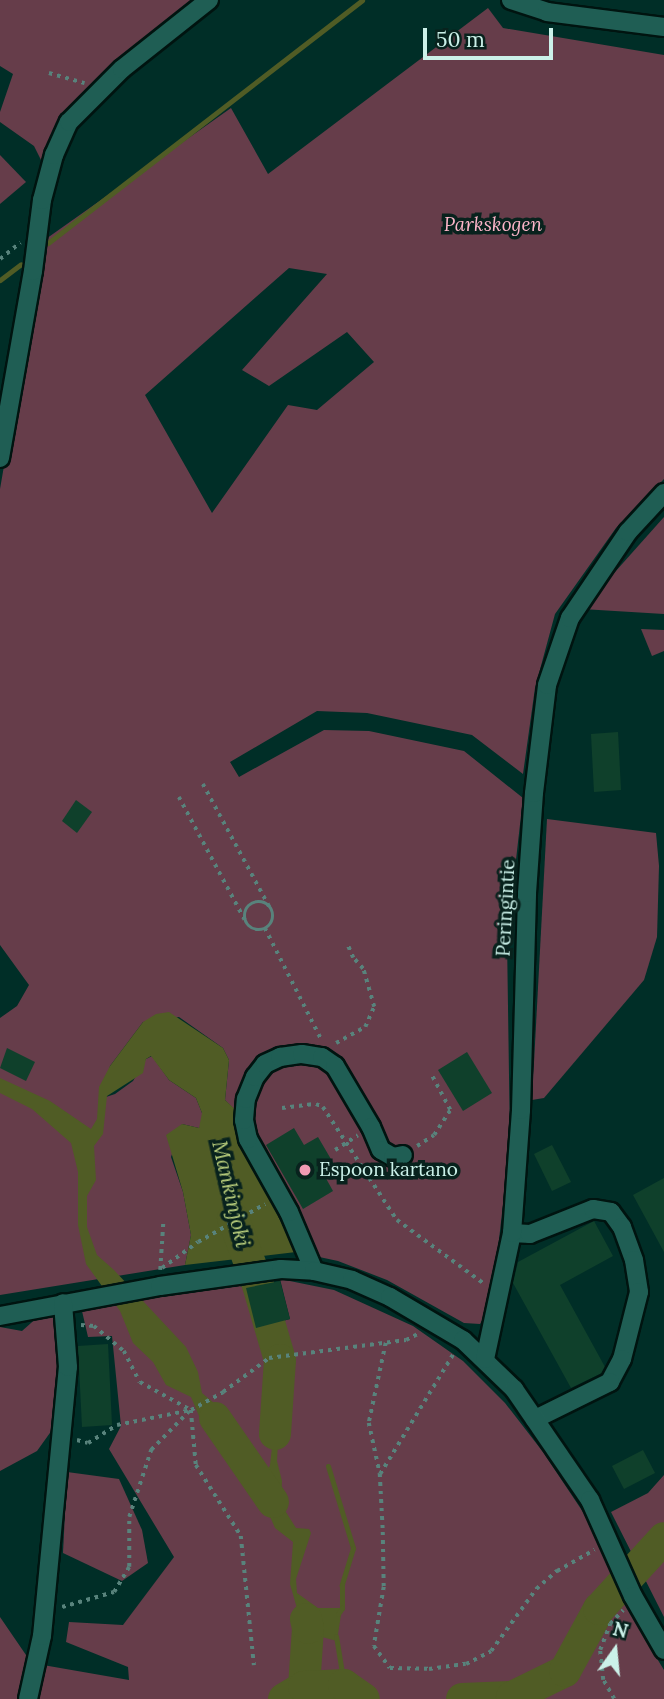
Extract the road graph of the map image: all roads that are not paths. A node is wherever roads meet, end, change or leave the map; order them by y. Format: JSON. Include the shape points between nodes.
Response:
{"nodes":[{"id":1,"x":209,"y":0,"type":"edge"},
{"id":2,"x":511,"y":0,"type":"edge"},
{"id":3,"x":664,"y":26,"type":"edge"},
{"id":4,"x":0,"y":458,"type":"edge"},
{"id":5,"x":664,"y":493,"type":"edge"},
{"id":6,"x":403,"y":1154,"type":"road end"},
{"id":7,"x":512,"y":1233,"type":"junction"},
{"id":8,"x":314,"y":1271,"type":"junction"},
{"id":9,"x":63,"y":1303,"type":"junction"},
{"id":10,"x":0,"y":1316,"type":"edge"},
{"id":11,"x":485,"y":1359,"type":"junction"},
{"id":12,"x":535,"y":1419,"type":"junction"},
{"id":13,"x":664,"y":1650,"type":"edge"},
{"id":14,"x":29,"y":1699,"type":"edge"}],
"edges":[{"from":1,"to":4,"type":"street","via":[[122,69],[69,121],[46,179]]},
{"from":2,"to":3,"type":"street","via":[[547,12]]},
{"from":5,"to":7,"type":"street","name":"Peringintie","via":[[628,532],[570,618],[547,685],[527,893],[521,1110]]},
{"from":6,"to":8,"type":"street","via":[[393,1157],[381,1150],[335,1066],[322,1057],[280,1057],[265,1064],[254,1077],[246,1099],[248,1139],[289,1212]]},
{"from":7,"to":11,"type":"street","name":"Peringintie"},
{"from":7,"to":12,"type":"street","via":[[530,1234],[593,1209],[611,1212],[634,1260],[639,1292],[622,1359],[610,1382]]},
{"from":8,"to":9,"type":"street","via":[[160,1278],[141,1289]]},
{"from":8,"to":11,"type":"street","via":[[352,1280],[440,1325]]},
{"from":9,"to":10,"type":"street"},
{"from":9,"to":14,"type":"street","via":[[68,1367],[44,1612]]},
{"from":11,"to":12,"type":"street"},
{"from":12,"to":13,"type":"street","via":[[590,1500],[634,1598]]}]}
